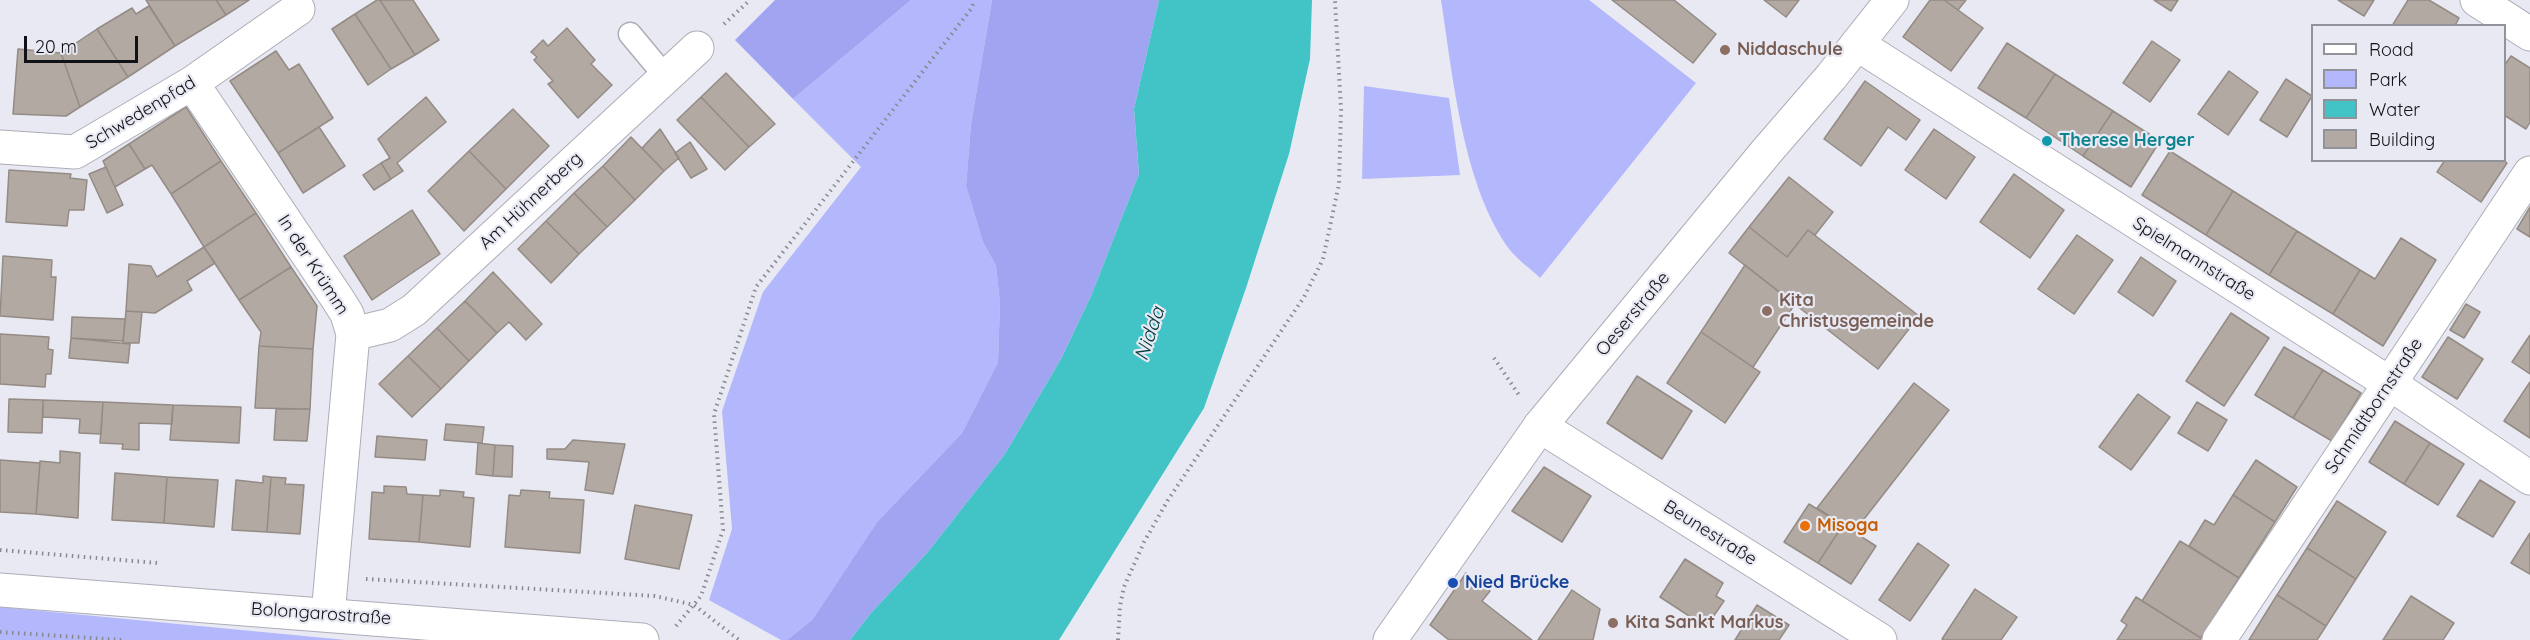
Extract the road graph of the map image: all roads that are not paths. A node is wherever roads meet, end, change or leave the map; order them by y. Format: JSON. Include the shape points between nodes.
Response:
{"nodes":[{"id":1,"x":1892,"y":0,"type":"edge"},
{"id":2,"x":2477,"y":0,"type":"edge"},
{"id":3,"x":298,"y":9,"type":"dead end"},
{"id":4,"x":630,"y":34,"type":"dead end"},
{"id":5,"x":2530,"y":34,"type":"edge"},
{"id":6,"x":1857,"y":44,"type":"junction"},
{"id":7,"x":697,"y":48,"type":"dead end"},
{"id":8,"x":665,"y":75,"type":"junction"},
{"id":9,"x":192,"y":83,"type":"junction"},
{"id":10,"x":0,"y":147,"type":"edge"},
{"id":11,"x":2530,"y":172,"type":"edge"},
{"id":12,"x":353,"y":334,"type":"junction"},
{"id":13,"x":2389,"y":383,"type":"junction"},
{"id":14,"x":1540,"y":426,"type":"junction"},
{"id":15,"x":2530,"y":478,"type":"edge"},
{"id":16,"x":0,"y":590,"type":"edge"},
{"id":17,"x":328,"y":615,"type":"junction"},
{"id":18,"x":656,"y":636,"type":"edge"},
{"id":19,"x":1390,"y":640,"type":"edge"},
{"id":20,"x":1880,"y":640,"type":"edge"},
{"id":21,"x":2219,"y":640,"type":"edge"}],
"edges":[{"from":1,"to":6,"type":"street","name":"Oeserstraße"},
{"from":2,"to":5,"type":"street"},
{"from":3,"to":9,"type":"street","name":"Schwedenpfad"},
{"from":4,"to":8,"type":"lane"},
{"from":6,"to":13,"type":"street","name":"Spielmannstraße"},
{"from":6,"to":14,"type":"street","name":"Oeserstraße"},
{"from":7,"to":8,"type":"street","name":"Am Hühnerberg"},
{"from":8,"to":12,"type":"street","name":"Am Hühnerberg","via":[[414,310],[390,325]]},
{"from":9,"to":10,"type":"street","name":"Schwedenpfad","via":[[75,152]]},
{"from":9,"to":12,"type":"street","name":"In der Krümm","via":[[342,306]]},
{"from":11,"to":13,"type":"street","name":"Schmidtbornstraße"},
{"from":12,"to":17,"type":"street","name":"In der Krümm"},
{"from":13,"to":15,"type":"street","name":"Spielmannstraße"},
{"from":13,"to":21,"type":"street","name":"Schmidtbornstraße"},
{"from":14,"to":19,"type":"street","name":"Oeserstraße"},
{"from":14,"to":20,"type":"street","name":"Beunestraße"},
{"from":16,"to":17,"type":"street","name":"Bolongarostraße"},
{"from":17,"to":18,"type":"street","name":"Bolongarostraße"}]}
